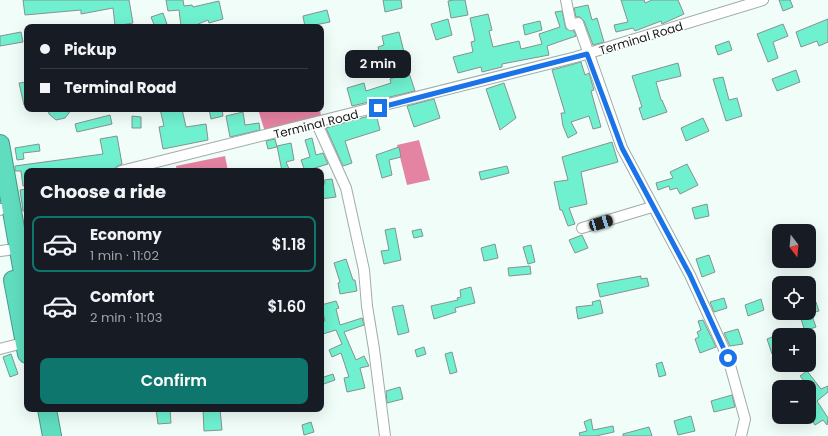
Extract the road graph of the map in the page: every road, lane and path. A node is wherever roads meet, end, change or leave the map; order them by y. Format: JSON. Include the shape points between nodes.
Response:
{"nodes":[{"id":1,"x":566,"y":0,"type":"edge"},
{"id":2,"x":764,"y":0,"type":"edge"},
{"id":3,"x":587,"y":54,"type":"junction"},
{"id":4,"x":317,"y":124,"type":"junction"},
{"id":5,"x":0,"y":144,"type":"edge"},
{"id":6,"x":134,"y":168,"type":"edge"},
{"id":7,"x":652,"y":207,"type":"junction"},
{"id":8,"x":0,"y":208,"type":"edge"},
{"id":9,"x":582,"y":228,"type":"dead end"},
{"id":10,"x":4,"y":251,"type":"edge"},
{"id":11,"x":24,"y":278,"type":"edge"},
{"id":12,"x":24,"y":337,"type":"edge"},
{"id":13,"x":24,"y":346,"type":"edge"},
{"id":14,"x":0,"y":349,"type":"edge"},
{"id":15,"x":37,"y":412,"type":"edge"},
{"id":16,"x":48,"y":412,"type":"edge"},
{"id":17,"x":41,"y":436,"type":"edge"},
{"id":18,"x":52,"y":436,"type":"edge"},
{"id":19,"x":385,"y":436,"type":"edge"},
{"id":20,"x":741,"y":436,"type":"edge"}],
"edges":[{"from":1,"to":3,"type":"street","via":[[572,25],[578,23]]},
{"from":2,"to":3,"type":"street","name":"Terminal Road"},
{"from":3,"to":4,"type":"street","name":"Terminal Road"},
{"from":3,"to":7,"type":"street","via":[[622,148]]},
{"from":4,"to":6,"type":"street","name":"Terminal Road"},
{"from":4,"to":19,"type":"street","via":[[346,188],[364,270]]},
{"from":5,"to":11,"type":"highway"},
{"from":7,"to":9,"type":"street"},
{"from":7,"to":20,"type":"street","via":[[690,275],[728,358],[745,419]]},
{"from":8,"to":10,"type":"highway"},
{"from":10,"to":12,"type":"highway"},
{"from":13,"to":14,"type":"street"},
{"from":15,"to":17,"type":"highway"},
{"from":16,"to":18,"type":"highway"}]}
